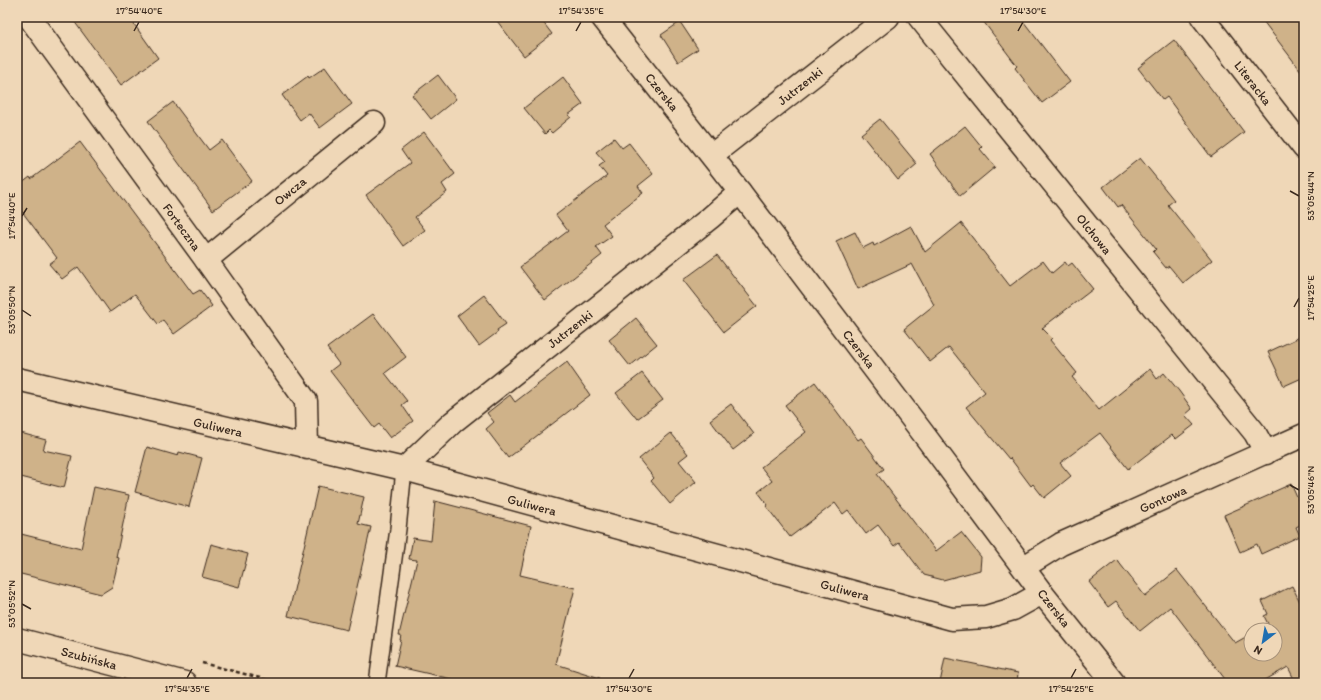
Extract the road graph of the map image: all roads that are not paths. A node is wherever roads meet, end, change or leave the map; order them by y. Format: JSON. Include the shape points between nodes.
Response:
{"nodes":[{"id":1,"x":29,"y":17,"type":"edge"},
{"id":2,"x":602,"y":17,"type":"edge"},
{"id":3,"x":888,"y":17,"type":"edge"},
{"id":4,"x":919,"y":17,"type":"edge"},
{"id":5,"x":1202,"y":17,"type":"edge"},
{"id":6,"x":374,"y":123,"type":"dead end"},
{"id":7,"x":1304,"y":148,"type":"edge"},
{"id":8,"x":712,"y":155,"type":"junction"},
{"id":9,"x":740,"y":192,"type":"junction"},
{"id":10,"x":206,"y":260,"type":"junction"},
{"id":11,"x":17,"y":379,"type":"edge"},
{"id":12,"x":1304,"y":435,"type":"edge"},
{"id":13,"x":307,"y":448,"type":"junction"},
{"id":14,"x":1266,"y":453,"type":"junction"},
{"id":15,"x":404,"y":469,"type":"junction"},
{"id":16,"x":1024,"y":567,"type":"junction"},
{"id":17,"x":1042,"y":593,"type":"junction"},
{"id":18,"x":17,"y":639,"type":"edge"},
{"id":19,"x":185,"y":683,"type":"edge"},
{"id":20,"x":377,"y":683,"type":"edge"},
{"id":21,"x":1114,"y":683,"type":"edge"}],
"edges":[{"from":1,"to":10,"type":"street","name":"Forteczna"},
{"from":2,"to":8,"type":"street","name":"Czerska"},
{"from":3,"to":8,"type":"street","name":"Jutrzenki"},
{"from":4,"to":14,"type":"street","name":"Olchowa","via":[[1255,433]]},
{"from":5,"to":7,"type":"street","name":"Literacka"},
{"from":6,"to":10,"type":"street","name":"Owcza"},
{"from":8,"to":9,"type":"street","name":"Czerska"},
{"from":9,"to":15,"type":"street","name":"Jutrzenki","via":[[453,422]]},
{"from":9,"to":16,"type":"street","name":"Czerska"},
{"from":10,"to":13,"type":"street","name":"Forteczna","via":[[306,401]]},
{"from":11,"to":13,"type":"street","name":"Guliwera"},
{"from":12,"to":14,"type":"street","name":"Gontowa"},
{"from":13,"to":15,"type":"street","name":"Guliwera"},
{"from":14,"to":16,"type":"street","name":"Gontowa","via":[[1061,544]]},
{"from":15,"to":17,"type":"street","name":"Guliwera","via":[[952,620],[986,617],[1013,609]]},
{"from":15,"to":20,"type":"lane"},
{"from":16,"to":17,"type":"street","name":"Czerska"},
{"from":17,"to":21,"type":"street","name":"Czerska"},
{"from":18,"to":19,"type":"street","name":"Szubińska"}]}
